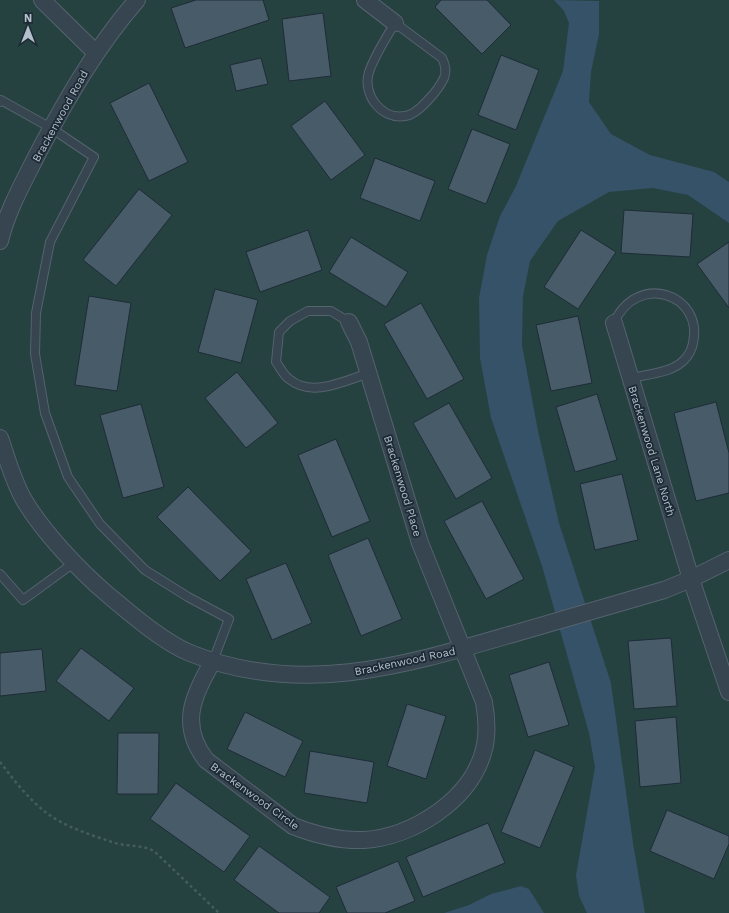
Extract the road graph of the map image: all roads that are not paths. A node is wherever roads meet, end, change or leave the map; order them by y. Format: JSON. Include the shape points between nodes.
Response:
{"nodes":[{"id":1,"x":42,"y":0,"type":"edge"},
{"id":2,"x":137,"y":0,"type":"edge"},
{"id":3,"x":365,"y":0,"type":"edge"},
{"id":4,"x":395,"y":23,"type":"junction"},
{"id":5,"x":95,"y":52,"type":"junction"},
{"id":6,"x":0,"y":102,"type":"edge"},
{"id":7,"x":52,"y":128,"type":"junction"},
{"id":8,"x":0,"y":241,"type":"edge"},
{"id":9,"x":349,"y":322,"type":"joint"},
{"id":10,"x":614,"y":323,"type":"joint"},
{"id":11,"x":369,"y":373,"type":"junction"},
{"id":12,"x":631,"y":378,"type":"junction"},
{"id":13,"x":0,"y":438,"type":"edge"},
{"id":14,"x":729,"y":560,"type":"edge"},
{"id":15,"x":75,"y":562,"type":"junction"},
{"id":16,"x":0,"y":574,"type":"edge"},
{"id":17,"x":691,"y":579,"type":"junction"},
{"id":18,"x":463,"y":649,"type":"junction"},
{"id":19,"x":213,"y":661,"type":"junction"},
{"id":20,"x":729,"y":692,"type":"edge"}],
"edges":[{"from":1,"to":5,"type":"street"},
{"from":2,"to":5,"type":"street","name":"Brackenwood Road"},
{"from":3,"to":4,"type":"street"},
{"from":4,"to":4,"type":"lane","via":[[369,72],[367,87],[375,104],[385,112],[393,116],[406,116],[424,105],[445,78],[446,66],[442,58]]},
{"from":5,"to":7,"type":"street","name":"Brackenwood Road"},
{"from":6,"to":7,"type":"lane","via":[[1,100]]},
{"from":7,"to":8,"type":"street","name":"Brackenwood Road","via":[[16,196]]},
{"from":7,"to":19,"type":"lane","via":[[94,157],[50,242],[36,313],[35,354],[45,414],[68,477],[100,524],[145,570],[229,618]]},
{"from":9,"to":11,"type":"street","name":"Brackenwood Place","via":[[359,342]]},
{"from":9,"to":11,"type":"lane","via":[[331,311],[308,311],[290,320],[279,332],[276,362],[288,379],[306,389],[332,385]]},
{"from":10,"to":12,"type":"street","name":"Brackenwood Lane North"},
{"from":10,"to":12,"type":"lane","via":[[620,310],[633,298],[651,292],[671,296],[684,305],[691,316],[695,335],[685,360],[671,369]]},
{"from":11,"to":18,"type":"street","name":"Brackenwood Place","via":[[420,543]]},
{"from":12,"to":17,"type":"street","name":"Brackenwood Lane North"},
{"from":13,"to":15,"type":"street","name":"Brackenwood Road","via":[[24,500]]},
{"from":14,"to":17,"type":"street","name":"Brackenwood Road"},
{"from":15,"to":16,"type":"lane","via":[[23,600]]},
{"from":15,"to":19,"type":"street","name":"Brackenwood Road","via":[[128,611],[159,634],[188,652]]},
{"from":17,"to":18,"type":"street","name":"Brackenwood Road","via":[[664,590]]},
{"from":17,"to":20,"type":"street","name":"Brackenwood Lane North"},
{"from":18,"to":19,"type":"street","name":"Brackenwood Road","via":[[382,669],[326,675],[276,673]]},
{"from":18,"to":19,"type":"street","name":"Brackenwood Circle","via":[[480,690],[487,717],[486,742],[479,766],[454,799],[432,816],[394,834],[365,840],[335,839],[293,826],[206,760],[193,738],[190,725],[191,711],[199,686]]}]}
